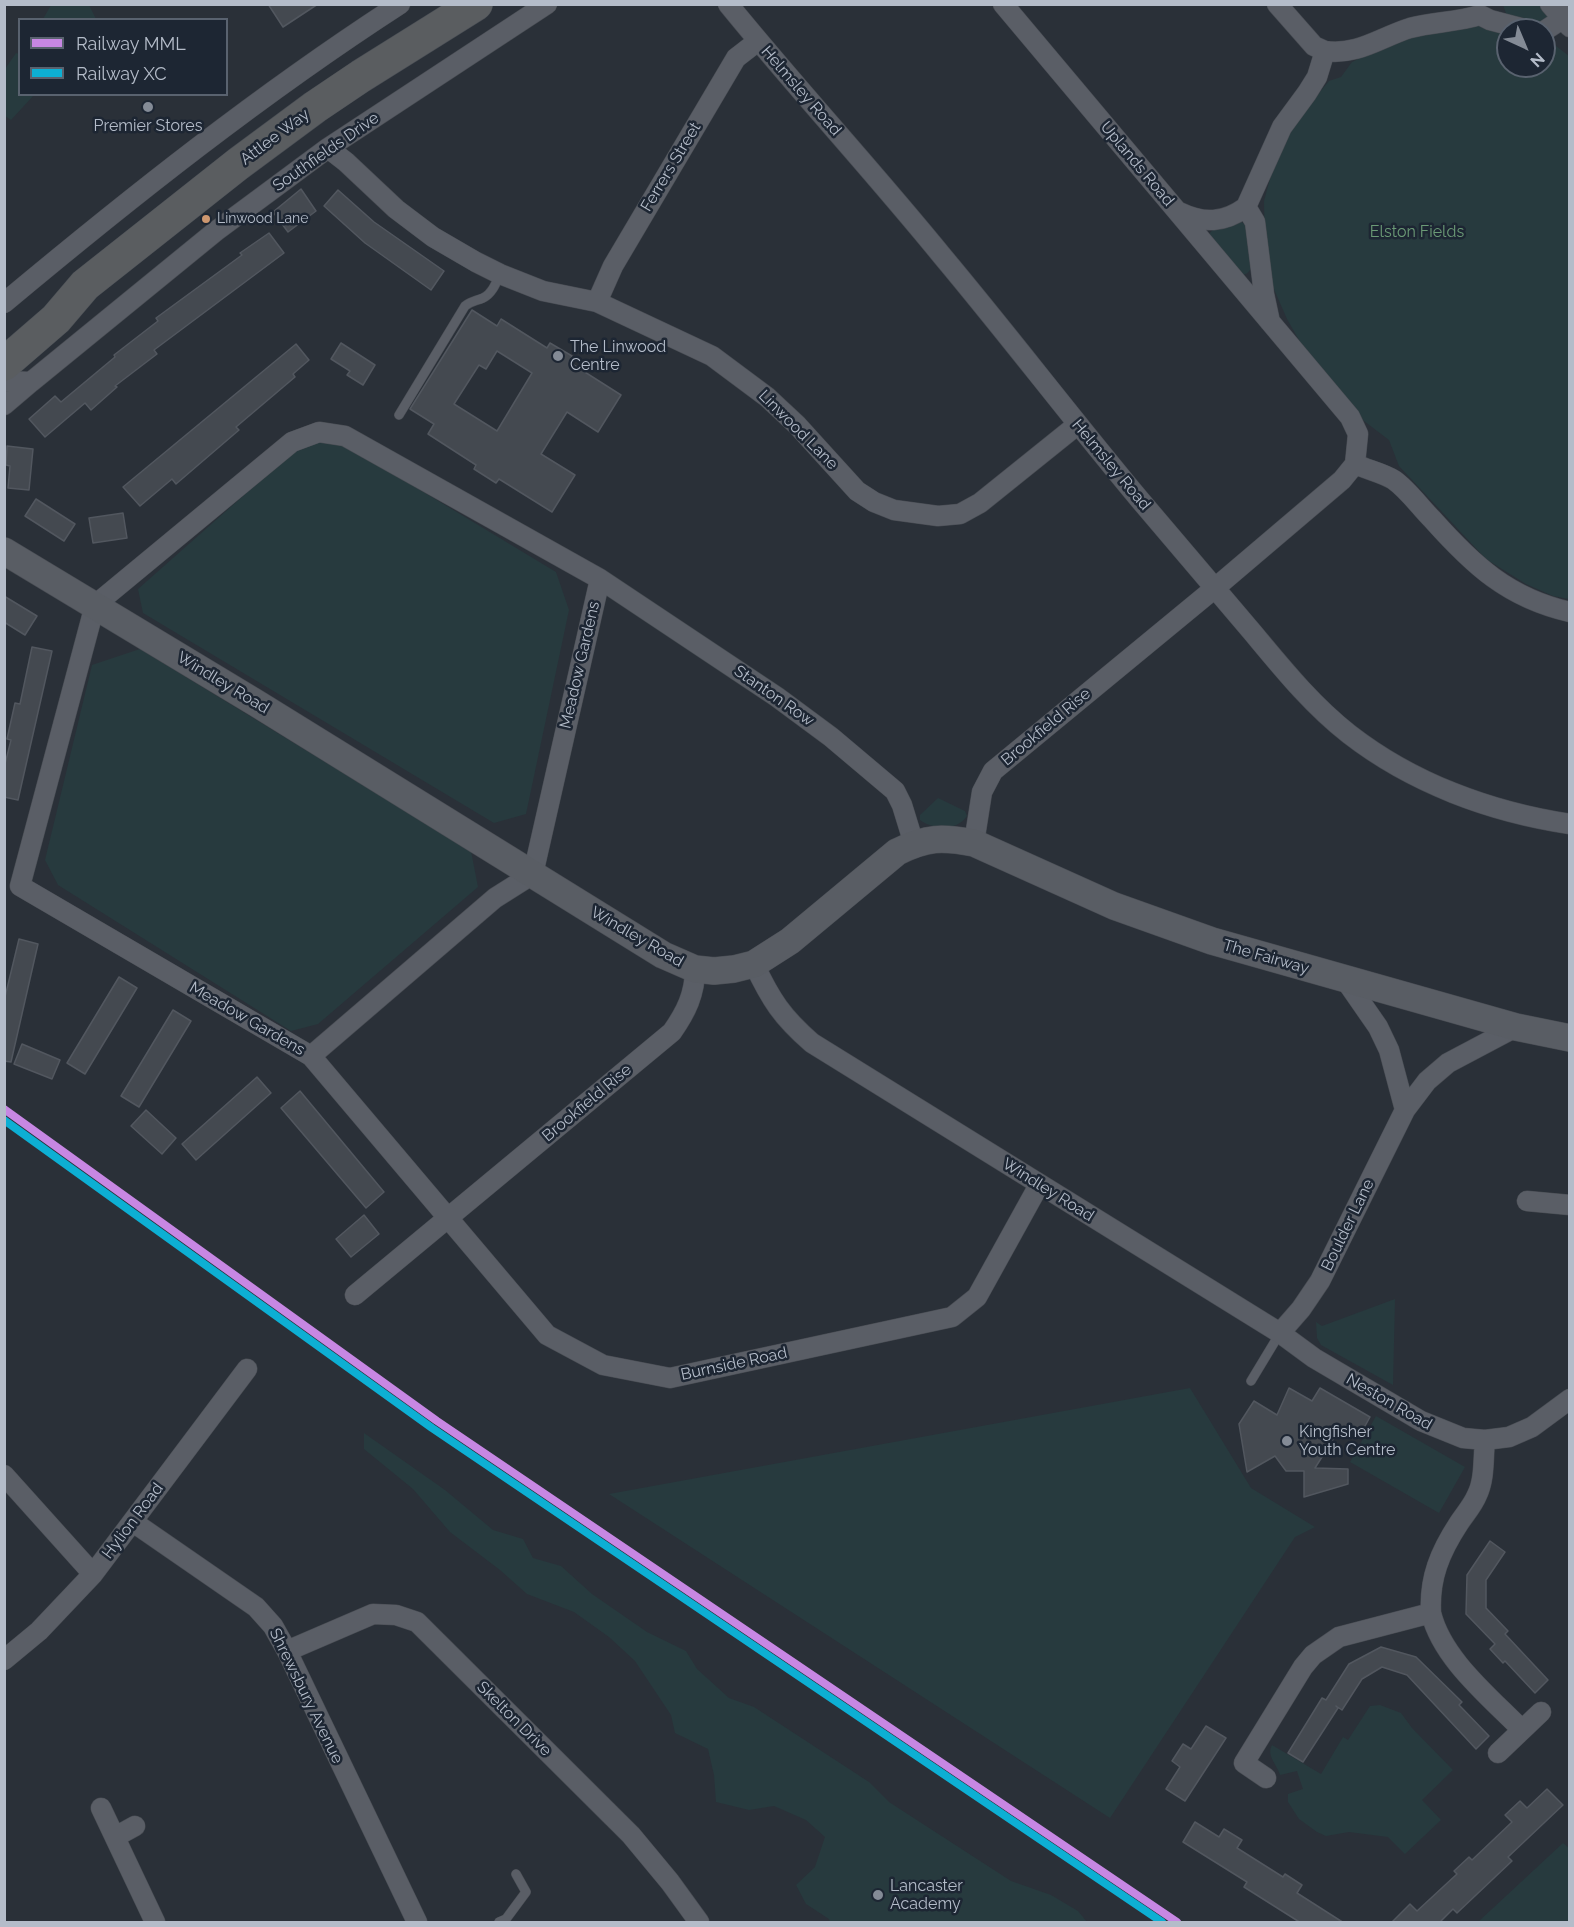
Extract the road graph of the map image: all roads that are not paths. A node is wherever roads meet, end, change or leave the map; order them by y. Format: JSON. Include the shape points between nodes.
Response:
{"nodes":[{"id":1,"x":400,"y":4,"type":"edge"},
{"id":2,"x":476,"y":4,"type":"edge"},
{"id":3,"x":547,"y":4,"type":"edge"},
{"id":4,"x":728,"y":4,"type":"edge"},
{"id":5,"x":1003,"y":4,"type":"edge"},
{"id":6,"x":1277,"y":4,"type":"edge"},
{"id":7,"x":1550,"y":4,"type":"edge"},
{"id":8,"x":1485,"y":10,"type":"edge"},
{"id":9,"x":1567,"y":21,"type":"edge"},
{"id":10,"x":1496,"y":22,"type":"edge"},
{"id":11,"x":758,"y":41,"type":"junction"},
{"id":12,"x":1325,"y":51,"type":"junction"},
{"id":13,"x":328,"y":148,"type":"junction"},
{"id":14,"x":1246,"y":207,"type":"junction"},
{"id":15,"x":1177,"y":211,"type":"junction"},
{"id":16,"x":500,"y":274,"type":"junction"},
{"id":17,"x":85,"y":285,"type":"junction"},
{"id":18,"x":597,"y":302,"type":"junction"},
{"id":19,"x":4,"y":303,"type":"edge"},
{"id":20,"x":1271,"y":324,"type":"junction"},
{"id":21,"x":4,"y":335,"type":"edge"},
{"id":22,"x":18,"y":373,"type":"edge"},
{"id":23,"x":4,"y":381,"type":"edge"},
{"id":24,"x":4,"y":405,"type":"edge"},
{"id":25,"x":399,"y":415,"type":"dead end"},
{"id":26,"x":1077,"y":425,"type":"junction"},
{"id":27,"x":1356,"y":465,"type":"junction"},
{"id":28,"x":4,"y":551,"type":"edge"},
{"id":29,"x":600,"y":579,"type":"junction"},
{"id":30,"x":1215,"y":588,"type":"junction"},
{"id":31,"x":95,"y":605,"type":"junction"},
{"id":32,"x":1569,"y":612,"type":"edge"},
{"id":33,"x":1569,"y":824,"type":"edge"},
{"id":34,"x":974,"y":843,"type":"junction"},
{"id":35,"x":914,"y":844,"type":"junction"},
{"id":36,"x":533,"y":874,"type":"junction"},
{"id":37,"x":12,"y":883,"type":"edge"},
{"id":38,"x":754,"y":964,"type":"junction"},
{"id":39,"x":695,"y":969,"type":"junction"},
{"id":40,"x":1344,"y":978,"type":"junction"},
{"id":41,"x":1516,"y":1027,"type":"junction"},
{"id":42,"x":1569,"y":1038,"type":"edge"},
{"id":43,"x":311,"y":1056,"type":"junction"},
{"id":44,"x":1405,"y":1110,"type":"junction"},
{"id":45,"x":1039,"y":1185,"type":"junction"},
{"id":46,"x":1527,"y":1201,"type":"dead end"},
{"id":47,"x":1569,"y":1205,"type":"edge"},
{"id":48,"x":449,"y":1217,"type":"junction"},
{"id":49,"x":355,"y":1295,"type":"dead end"},
{"id":50,"x":1280,"y":1334,"type":"junction"},
{"id":51,"x":247,"y":1370,"type":"dead end"},
{"id":52,"x":1251,"y":1381,"type":"dead end"},
{"id":53,"x":1569,"y":1399,"type":"edge"},
{"id":54,"x":1485,"y":1440,"type":"junction"},
{"id":55,"x":4,"y":1475,"type":"edge"},
{"id":56,"x":133,"y":1522,"type":"junction"},
{"id":57,"x":93,"y":1574,"type":"junction"},
{"id":58,"x":1431,"y":1613,"type":"junction"},
{"id":59,"x":287,"y":1651,"type":"junction"},
{"id":60,"x":4,"y":1660,"type":"edge"},
{"id":61,"x":1541,"y":1712,"type":"dead end"},
{"id":62,"x":1522,"y":1730,"type":"junction"},
{"id":63,"x":1498,"y":1753,"type":"dead end"},
{"id":64,"x":1266,"y":1778,"type":"dead end"},
{"id":65,"x":101,"y":1808,"type":"dead end"},
{"id":66,"x":135,"y":1826,"type":"dead end"},
{"id":67,"x":116,"y":1837,"type":"junction"},
{"id":68,"x":516,"y":1874,"type":"dead end"},
{"id":69,"x":155,"y":1923,"type":"edge"},
{"id":70,"x":417,"y":1923,"type":"edge"},
{"id":71,"x":499,"y":1923,"type":"edge"},
{"id":72,"x":699,"y":1923,"type":"edge"}],
"edges":[{"from":1,"to":19,"type":"street","via":[[249,108]]},
{"from":2,"to":17,"type":"highway","name":"Attlee Way","via":[[315,107]]},
{"from":3,"to":13,"type":"street","name":"Southfields Drive"},
{"from":4,"to":11,"type":"street","name":"Helmsley Road"},
{"from":5,"to":15,"type":"street","name":"Uplands Road"},
{"from":6,"to":12,"type":"street","via":[[1314,46]]},
{"from":7,"to":9,"type":"street"},
{"from":8,"to":10,"type":"street","via":[[1490,20]]},
{"from":8,"to":12,"type":"street","via":[[1462,20],[1410,28],[1347,52]]},
{"from":11,"to":18,"type":"street","name":"Ferrers Street","via":[[736,58],[613,266]]},
{"from":11,"to":26,"type":"street","name":"Helmsley Road","via":[[943,257]]},
{"from":12,"to":14,"type":"street","via":[[1317,77],[1282,127]]},
{"from":13,"to":16,"type":"street","name":"Linwood Lane","via":[[434,237]]},
{"from":13,"to":22,"type":"street","name":"Southfields Drive"},
{"from":14,"to":15,"type":"street","via":[[1237,213],[1201,221]]},
{"from":14,"to":20,"type":"street","via":[[1254,222]]},
{"from":15,"to":20,"type":"street","name":"Uplands Road"},
{"from":16,"to":18,"type":"street","name":"Linwood Lane","via":[[543,291]]},
{"from":16,"to":25,"type":"lane","via":[[490,294],[465,306]]},
{"from":17,"to":21,"type":"highway","name":"Attlee Way","via":[[45,304]]},
{"from":17,"to":22,"type":"highway","name":"Attlee Way"},
{"from":18,"to":26,"type":"street","name":"Linwood Lane","via":[[712,356],[737,373],[797,425],[857,491],[894,510],[938,516],[960,514],[980,503]]},
{"from":20,"to":27,"type":"street","via":[[1350,417],[1359,434]]},
{"from":22,"to":23,"type":"street"},
{"from":22,"to":24,"type":"street","name":"Southfields Drive"},
{"from":26,"to":30,"type":"street","name":"Helmsley Road"},
{"from":27,"to":30,"type":"street","name":"Brookfield Rise"},
{"from":27,"to":32,"type":"street","via":[[1394,480],[1462,553],[1502,586],[1526,599]]},
{"from":28,"to":31,"type":"street","name":"Windley Road"},
{"from":29,"to":31,"type":"street","name":"Meadow Gardens","via":[[345,436],[319,432],[292,442]]},
{"from":29,"to":35,"type":"street","name":"Stanton Row","via":[[777,696],[884,780],[902,805]]},
{"from":29,"to":36,"type":"street","name":"Meadow Gardens"},
{"from":30,"to":33,"type":"street","name":"Helmsley Road","via":[[1304,692],[1372,750],[1442,788],[1484,804]]},
{"from":30,"to":34,"type":"street","name":"Brookfield Rise","via":[[993,771],[982,792]]},
{"from":31,"to":36,"type":"street","name":"Windley Road"},
{"from":31,"to":37,"type":"street","name":"Meadow Gardens"},
{"from":34,"to":35,"type":"street","via":[[935,839]]},
{"from":34,"to":40,"type":"street","name":"The Fairway","via":[[1162,925]]},
{"from":35,"to":38,"type":"street","via":[[882,863],[790,940]]},
{"from":36,"to":39,"type":"street","name":"Windley Road","via":[[663,955]]},
{"from":36,"to":43,"type":"street","name":"Meadow Gardens","via":[[495,898]]},
{"from":37,"to":43,"type":"street","name":"Meadow Gardens"},
{"from":38,"to":39,"type":"street","name":"Windley Road","via":[[724,970]]},
{"from":38,"to":45,"type":"street","name":"Windley Road","via":[[780,1013],[812,1043]]},
{"from":39,"to":48,"type":"street","name":"Brookfield Rise","via":[[695,986],[686,1013],[672,1032]]},
{"from":40,"to":41,"type":"street","name":"The Fairway"},
{"from":40,"to":44,"type":"street","via":[[1389,1050]]},
{"from":41,"to":42,"type":"street","name":"The Fairway"},
{"from":41,"to":44,"type":"street","name":"Boulder Lane","via":[[1448,1063]]},
{"from":43,"to":48,"type":"street","name":"Burnside Road"},
{"from":44,"to":50,"type":"street","name":"Boulder Lane","via":[[1320,1281]]},
{"from":45,"to":48,"type":"street","name":"Burnside Road","via":[[977,1297],[952,1317],[670,1378],[603,1365],[547,1335]]},
{"from":45,"to":50,"type":"street","name":"Windley Road"},
{"from":46,"to":47,"type":"street"},
{"from":48,"to":49,"type":"street","name":"Brookfield Rise"},
{"from":50,"to":52,"type":"lane"},
{"from":50,"to":54,"type":"street","name":"Neston Road","via":[[1421,1421],[1462,1438]]},
{"from":51,"to":56,"type":"street","name":"Hylion Road"},
{"from":53,"to":54,"type":"street","name":"Neston Road","via":[[1532,1427],[1509,1437]]},
{"from":54,"to":58,"type":"street","via":[[1481,1484],[1438,1560],[1432,1579]]},
{"from":55,"to":57,"type":"street"},
{"from":56,"to":57,"type":"street","name":"Hylion Road"},
{"from":56,"to":59,"type":"street","name":"Shrewsbury Avenue","via":[[256,1607]]},
{"from":57,"to":60,"type":"street","name":"Hylion Road","via":[[39,1631]]},
{"from":58,"to":62,"type":"street","via":[[1445,1647]]},
{"from":58,"to":64,"type":"street","via":[[1339,1637],[1313,1655],[1244,1763]]},
{"from":59,"to":70,"type":"street","name":"Shrewsbury Avenue"},
{"from":59,"to":72,"type":"street","name":"Skelton Drive","via":[[373,1614],[396,1615],[417,1622],[631,1835]]},
{"from":61,"to":62,"type":"street"},
{"from":62,"to":63,"type":"street"},
{"from":65,"to":67,"type":"street"},
{"from":66,"to":67,"type":"street"},
{"from":67,"to":69,"type":"street"},
{"from":68,"to":71,"type":"lane","via":[[526,1892]]}]}
